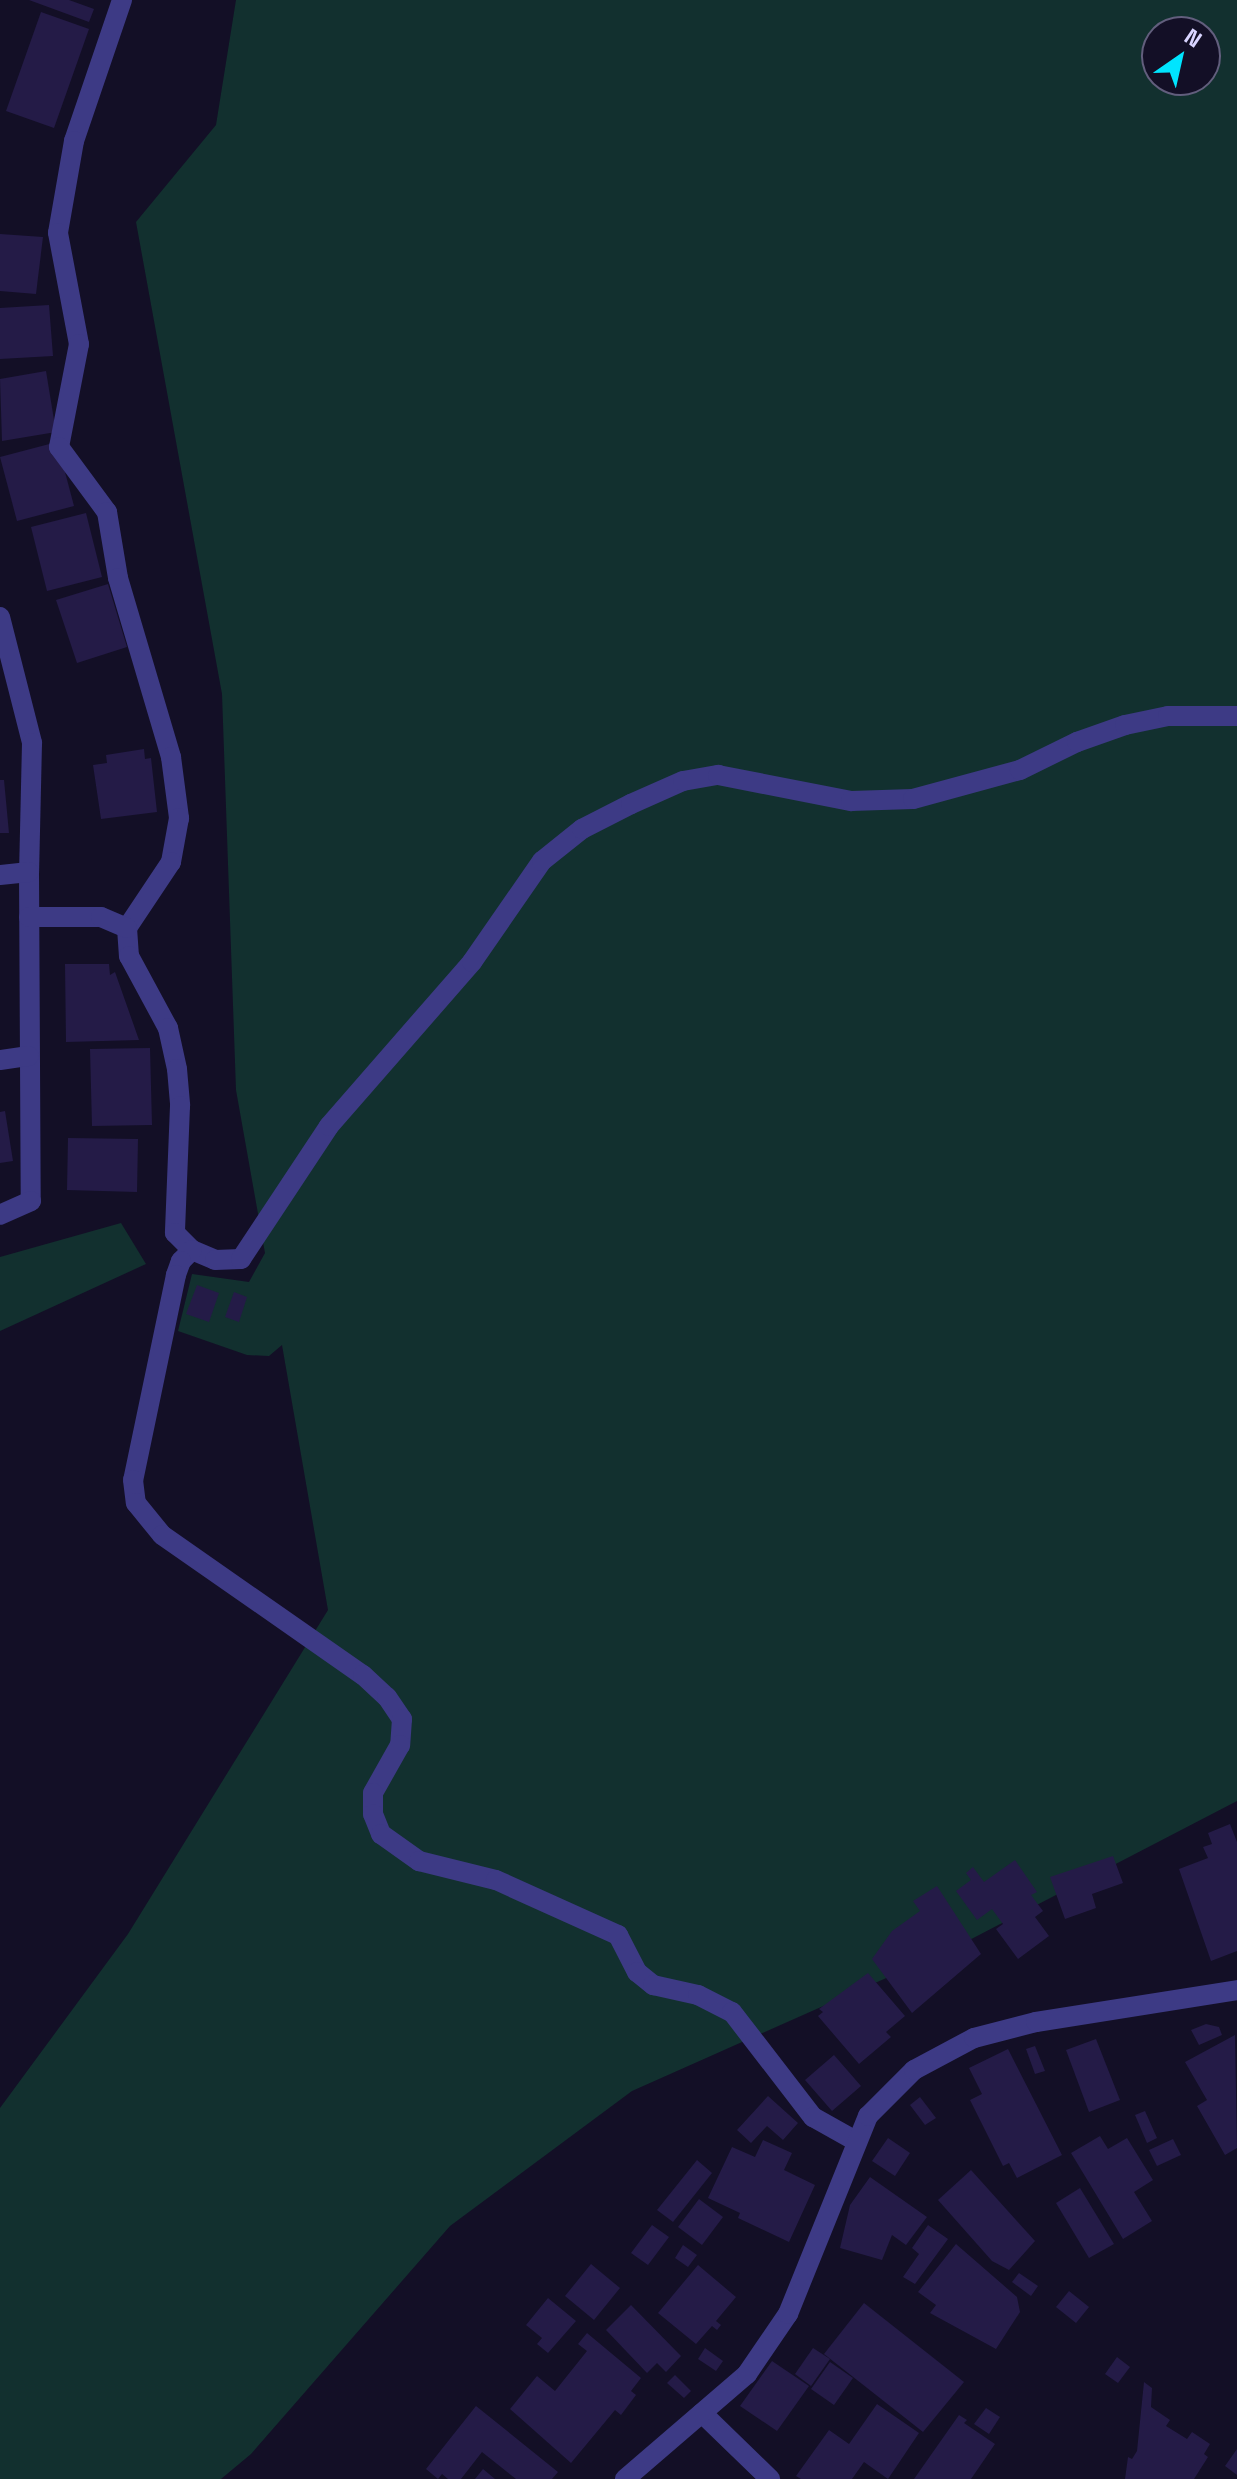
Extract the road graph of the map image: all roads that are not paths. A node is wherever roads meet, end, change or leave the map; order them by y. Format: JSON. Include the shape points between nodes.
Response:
{"nodes":[{"id":1,"x":122,"y":0,"type":"edge"},
{"id":2,"x":0,"y":617,"type":"edge"},
{"id":3,"x":7,"y":668,"type":"edge"},
{"id":4,"x":1237,"y":716,"type":"edge"},
{"id":5,"x":29,"y":872,"type":"junction"},
{"id":6,"x":0,"y":875,"type":"edge"},
{"id":7,"x":29,"y":917,"type":"junction"},
{"id":8,"x":127,"y":928,"type":"junction"},
{"id":9,"x":29,"y":1056,"type":"junction"},
{"id":10,"x":0,"y":1060,"type":"edge"},
{"id":11,"x":0,"y":1215,"type":"edge"},
{"id":12,"x":192,"y":1250,"type":"junction"},
{"id":13,"x":1237,"y":1990,"type":"edge"},
{"id":14,"x":856,"y":2141,"type":"junction"},
{"id":15,"x":702,"y":2413,"type":"junction"},
{"id":16,"x":625,"y":2479,"type":"edge"},
{"id":17,"x":770,"y":2479,"type":"edge"}],
"edges":[{"from":1,"to":8,"type":"street","via":[[74,141],[58,233],[79,344],[59,447],[107,512],[118,578],[171,757],[179,818],[171,862]]},
{"from":2,"to":3,"type":"street"},
{"from":3,"to":5,"type":"street","via":[[32,743]]},
{"from":4,"to":12,"type":"street","via":[[1168,716],[1125,725],[1020,770],[913,799],[851,801],[718,775],[683,781],[582,829],[542,861],[472,962],[329,1126],[241,1259],[215,1260]]},
{"from":5,"to":6,"type":"street"},
{"from":5,"to":7,"type":"street"},
{"from":7,"to":8,"type":"street","via":[[101,917]]},
{"from":7,"to":9,"type":"street"},
{"from":8,"to":12,"type":"street","via":[[129,956],[168,1028],[177,1069],[175,1233]]},
{"from":9,"to":10,"type":"street"},
{"from":9,"to":11,"type":"street","via":[[31,1201]]},
{"from":12,"to":14,"type":"street","via":[[176,1275],[133,1480],[136,1503],[162,1535],[387,1697],[402,1719],[400,1745],[373,1793],[373,1814],[381,1834],[419,1861],[496,1880],[618,1935],[637,1972],[653,1985],[698,1995],[732,2012],[813,2117]]},
{"from":13,"to":14,"type":"street","via":[[1036,2022],[974,2038],[914,2070],[868,2116]]},
{"from":14,"to":15,"type":"street","via":[[788,2314],[747,2374]]},
{"from":15,"to":16,"type":"street"},
{"from":15,"to":17,"type":"street"}]}
